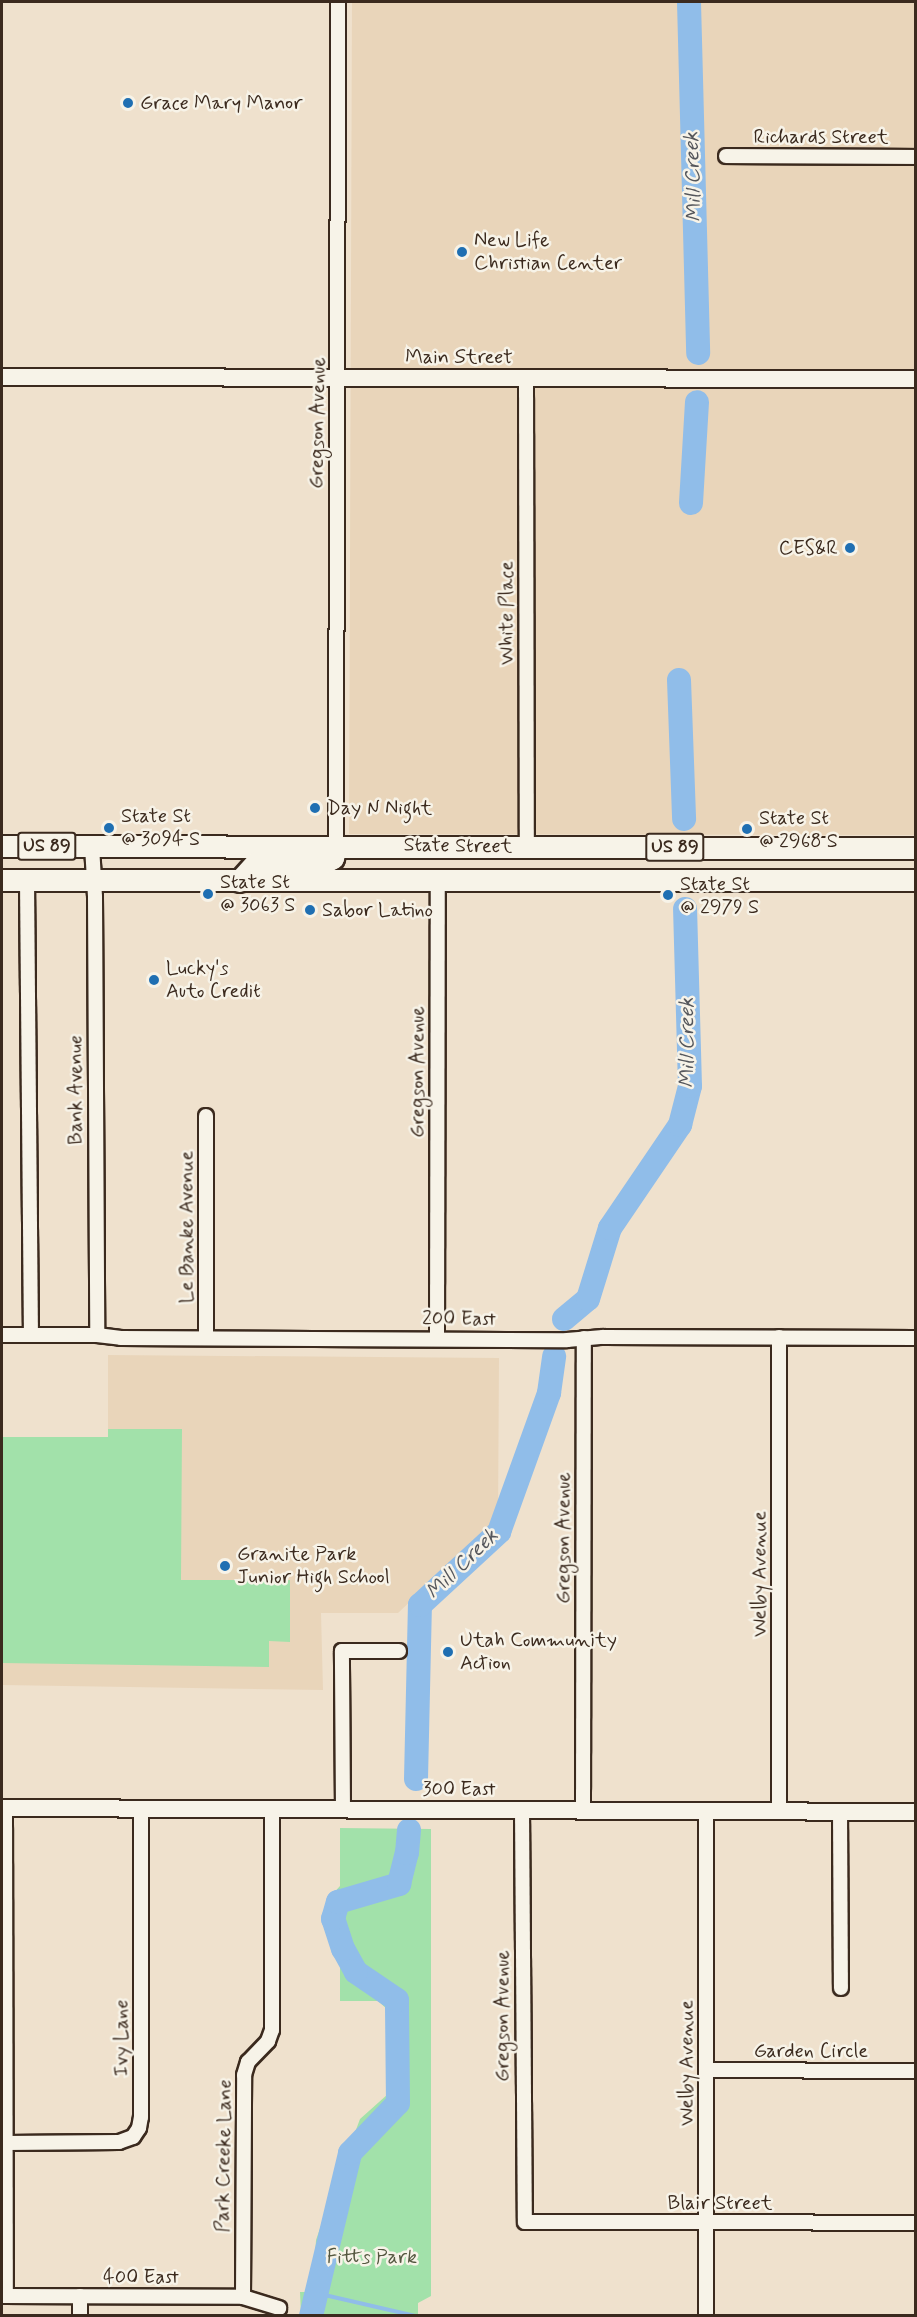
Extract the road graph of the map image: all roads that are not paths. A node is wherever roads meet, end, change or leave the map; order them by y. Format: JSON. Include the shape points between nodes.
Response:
{"nodes":[{"id":1,"x":338,"y":2,"type":"edge"},
{"id":2,"x":726,"y":156,"type":"dead end"},
{"id":3,"x":915,"y":157,"type":"edge"},
{"id":4,"x":2,"y":377,"type":"edge"},
{"id":5,"x":338,"y":377,"type":"junction"},
{"id":6,"x":526,"y":378,"type":"junction"},
{"id":7,"x":915,"y":379,"type":"edge"},
{"id":8,"x":336,"y":845,"type":"junction"},
{"id":9,"x":2,"y":846,"type":"edge"},
{"id":10,"x":92,"y":846,"type":"junction"},
{"id":11,"x":526,"y":847,"type":"junction"},
{"id":12,"x":915,"y":848,"type":"edge"},
{"id":13,"x":438,"y":878,"type":"junction"},
{"id":14,"x":2,"y":880,"type":"edge"},
{"id":15,"x":94,"y":880,"type":"junction"},
{"id":16,"x":915,"y":880,"type":"edge"},
{"id":17,"x":27,"y":881,"type":"junction"},
{"id":18,"x":239,"y":881,"type":"junction"},
{"id":19,"x":206,"y":1116,"type":"dead end"},
{"id":20,"x":2,"y":1335,"type":"edge"},
{"id":21,"x":31,"y":1335,"type":"junction"},
{"id":22,"x":97,"y":1335,"type":"junction"},
{"id":23,"x":779,"y":1337,"type":"junction"},
{"id":24,"x":206,"y":1338,"type":"junction"},
{"id":25,"x":437,"y":1338,"type":"junction"},
{"id":26,"x":584,"y":1338,"type":"junction"},
{"id":27,"x":915,"y":1338,"type":"edge"},
{"id":28,"x":399,"y":1651,"type":"dead end"},
{"id":29,"x":3,"y":1808,"type":"edge"},
{"id":30,"x":141,"y":1808,"type":"junction"},
{"id":31,"x":272,"y":1809,"type":"junction"},
{"id":32,"x":343,"y":1809,"type":"junction"},
{"id":33,"x":522,"y":1810,"type":"junction"},
{"id":34,"x":584,"y":1810,"type":"junction"},
{"id":35,"x":706,"y":1811,"type":"junction"},
{"id":36,"x":779,"y":1811,"type":"junction"},
{"id":37,"x":840,"y":1811,"type":"junction"},
{"id":38,"x":915,"y":1812,"type":"edge"},
{"id":39,"x":841,"y":1988,"type":"dead end"},
{"id":40,"x":706,"y":2070,"type":"junction"},
{"id":41,"x":915,"y":2071,"type":"edge"},
{"id":42,"x":6,"y":2143,"type":"junction"},
{"id":43,"x":525,"y":2222,"type":"joint"},
{"id":44,"x":706,"y":2222,"type":"junction"},
{"id":45,"x":915,"y":2223,"type":"edge"},
{"id":46,"x":4,"y":2296,"type":"edge"},
{"id":47,"x":80,"y":2296,"type":"junction"},
{"id":48,"x":243,"y":2297,"type":"junction"},
{"id":49,"x":279,"y":2308,"type":"dead end"},
{"id":50,"x":80,"y":2316,"type":"edge"},
{"id":51,"x":706,"y":2316,"type":"edge"}],
"edges":[{"from":1,"to":5,"type":"street","name":"Gregson Avenue"},
{"from":2,"to":3,"type":"street","name":"Richards Street"},
{"from":4,"to":5,"type":"street","name":"Main Street"},
{"from":5,"to":6,"type":"street","name":"Main Street"},
{"from":5,"to":8,"type":"street","name":"Gregson Avenue"},
{"from":6,"to":7,"type":"street","name":"Main Street"},
{"from":6,"to":11,"type":"street","name":"White Place"},
{"from":8,"to":10,"type":"main road","name":"State Street","number":"US 89"},
{"from":8,"to":11,"type":"main road","name":"State Street","number":"US 89"},
{"from":8,"to":18,"type":"main road","via":[[333,858],[326,862],[256,862]]},
{"from":9,"to":10,"type":"main road","name":"State Street","number":"US 89"},
{"from":10,"to":15,"type":"street","name":"Bank Avenue"},
{"from":11,"to":12,"type":"main road","name":"State Street","number":"US 89"},
{"from":13,"to":16,"type":"main road","name":"State Street","number":"US 89"},
{"from":13,"to":18,"type":"main road","name":"State Street","number":"US 89"},
{"from":13,"to":25,"type":"street","name":"Gregson Avenue"},
{"from":14,"to":17,"type":"main road","name":"State Street","number":"US 89"},
{"from":15,"to":17,"type":"main road","name":"State Street","number":"US 89"},
{"from":15,"to":18,"type":"main road","name":"State Street","number":"US 89"},
{"from":15,"to":22,"type":"street","name":"Bank Avenue"},
{"from":17,"to":21,"type":"street"},
{"from":19,"to":24,"type":"street","name":"Le Banke Avenue"},
{"from":20,"to":21,"type":"street","name":"200 East"},
{"from":21,"to":22,"type":"street","name":"200 East"},
{"from":22,"to":24,"type":"street","name":"200 East"},
{"from":23,"to":26,"type":"street","name":"200 East"},
{"from":23,"to":27,"type":"street","name":"200 East"},
{"from":23,"to":36,"type":"street","name":"Welby Avenue"},
{"from":24,"to":25,"type":"street","name":"200 East"},
{"from":25,"to":26,"type":"street","name":"200 East"},
{"from":26,"to":34,"type":"street","name":"Gregson Avenue"},
{"from":28,"to":32,"type":"street","via":[[342,1651]]},
{"from":29,"to":30,"type":"street","name":"300 East"},
{"from":29,"to":42,"type":"street"},
{"from":30,"to":31,"type":"street","name":"300 East"},
{"from":30,"to":42,"type":"street","name":"Ivy Lane","via":[[139,2128],[134,2137],[118,2142]]},
{"from":31,"to":32,"type":"street","name":"300 East"},
{"from":31,"to":48,"type":"street","name":"Park Creeke Lane","via":[[272,2030],[268,2041],[248,2062],[244,2075]]},
{"from":32,"to":33,"type":"street","name":"300 East"},
{"from":33,"to":34,"type":"street","name":"300 East"},
{"from":33,"to":43,"type":"street","name":"Gregson Avenue"},
{"from":34,"to":35,"type":"street","name":"300 East"},
{"from":35,"to":36,"type":"street","name":"300 East"},
{"from":35,"to":40,"type":"street","name":"Welby Avenue"},
{"from":36,"to":37,"type":"street","name":"300 East"},
{"from":37,"to":38,"type":"street","name":"300 East"},
{"from":37,"to":39,"type":"street"},
{"from":40,"to":41,"type":"street","name":"Garden Circle"},
{"from":40,"to":44,"type":"street","name":"Welby Avenue"},
{"from":42,"to":46,"type":"street"},
{"from":43,"to":44,"type":"street","name":"Blair Street"},
{"from":44,"to":45,"type":"street","name":"Blair Street"},
{"from":44,"to":51,"type":"street","name":"Welby Avenue"},
{"from":46,"to":47,"type":"street","name":"400 East"},
{"from":47,"to":48,"type":"street","name":"400 East"},
{"from":47,"to":50,"type":"street"},
{"from":48,"to":49,"type":"street","name":"400 East"}]}
